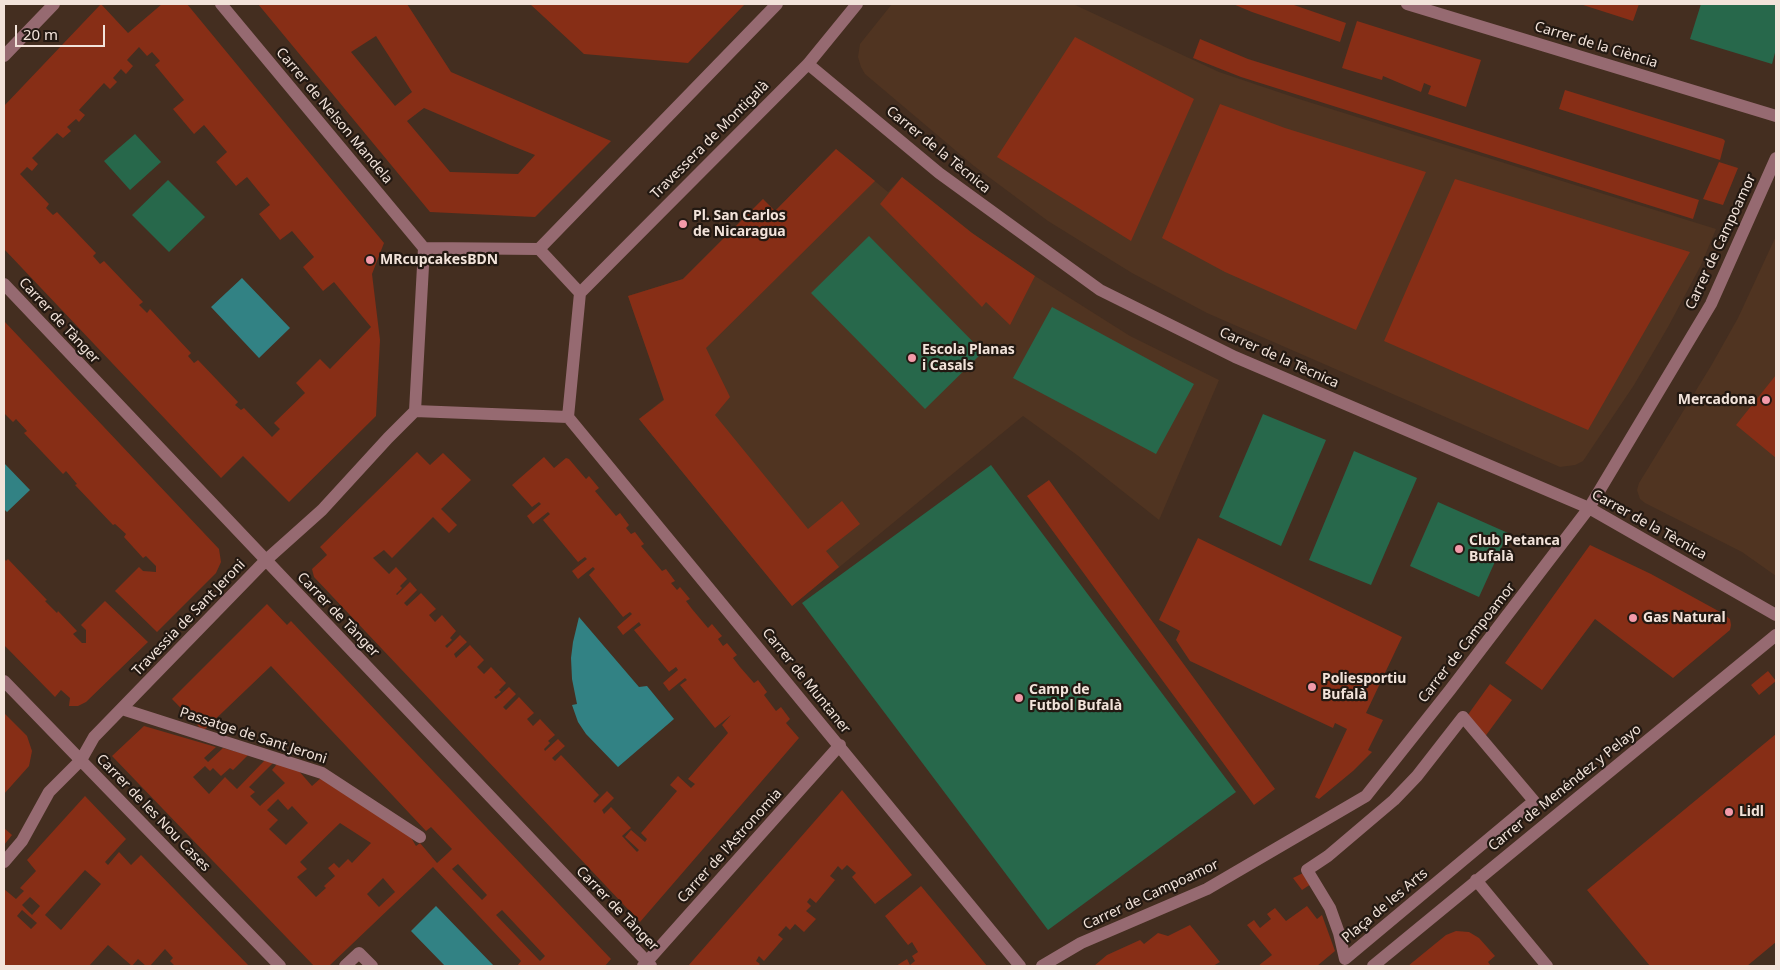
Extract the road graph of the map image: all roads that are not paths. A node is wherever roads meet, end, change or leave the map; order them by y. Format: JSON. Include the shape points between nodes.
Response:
{"nodes":[{"id":1,"x":54,"y":4,"type":"edge"},
{"id":2,"x":221,"y":4,"type":"edge"},
{"id":3,"x":777,"y":4,"type":"edge"},
{"id":4,"x":857,"y":4,"type":"edge"},
{"id":5,"x":1407,"y":4,"type":"edge"},
{"id":6,"x":4,"y":56,"type":"edge"},
{"id":7,"x":808,"y":64,"type":"junction"},
{"id":8,"x":1776,"y":116,"type":"edge"},
{"id":9,"x":1776,"y":158,"type":"edge"},
{"id":10,"x":424,"y":248,"type":"junction"},
{"id":11,"x":539,"y":250,"type":"junction"},
{"id":12,"x":4,"y":284,"type":"edge"},
{"id":13,"x":580,"y":293,"type":"junction"},
{"id":14,"x":414,"y":411,"type":"junction"},
{"id":15,"x":568,"y":417,"type":"junction"},
{"id":16,"x":1589,"y":508,"type":"junction"},
{"id":17,"x":266,"y":560,"type":"junction"},
{"id":18,"x":1776,"y":615,"type":"edge"},
{"id":19,"x":1776,"y":635,"type":"edge"},
{"id":20,"x":4,"y":681,"type":"edge"},
{"id":21,"x":122,"y":709,"type":"junction"},
{"id":22,"x":1463,"y":717,"type":"joint"},
{"id":23,"x":840,"y":746,"type":"junction"},
{"id":24,"x":81,"y":760,"type":"junction"},
{"id":25,"x":420,"y":837,"type":"dead end"},
{"id":26,"x":4,"y":862,"type":"edge"},
{"id":27,"x":1476,"y":880,"type":"junction"},
{"id":28,"x":647,"y":965,"type":"edge"},
{"id":29,"x":280,"y":966,"type":"edge"},
{"id":30,"x":345,"y":966,"type":"edge"},
{"id":31,"x":372,"y":966,"type":"edge"},
{"id":32,"x":1020,"y":966,"type":"edge"},
{"id":33,"x":1042,"y":966,"type":"edge"},
{"id":34,"x":1373,"y":966,"type":"edge"},
{"id":35,"x":1547,"y":966,"type":"edge"}],
"edges":[{"from":1,"to":6,"type":"street"},
{"from":2,"to":10,"type":"street","name":"Carrer de Nelson Mandela"},
{"from":3,"to":11,"type":"street"},
{"from":4,"to":7,"type":"street","name":"Travessera de Montigalà"},
{"from":5,"to":8,"type":"street","name":"Carrer de la Ciència"},
{"from":7,"to":13,"type":"street","name":"Travessera de Montigalà"},
{"from":7,"to":16,"type":"street","name":"Carrer de la Tècnica","via":[[940,173],[1100,290],[1235,356]]},
{"from":9,"to":16,"type":"street","name":"Carrer de Campoamor","via":[[1711,304]]},
{"from":10,"to":11,"type":"street"},
{"from":10,"to":14,"type":"street"},
{"from":11,"to":13,"type":"street"},
{"from":12,"to":17,"type":"street","name":"Carrer de Tànger"},
{"from":13,"to":15,"type":"street"},
{"from":14,"to":15,"type":"street"},
{"from":14,"to":17,"type":"street","name":"Travessia de Sant Jeroni","via":[[322,510]]},
{"from":15,"to":23,"type":"street","name":"Carrer de Muntaner"},
{"from":16,"to":18,"type":"street","name":"Carrer de la Tècnica"},
{"from":16,"to":33,"type":"street","name":"Carrer de Campoamor","via":[[1366,796],[1207,889],[1081,943]]},
{"from":17,"to":21,"type":"street","name":"Travessia de Sant Jeroni"},
{"from":17,"to":28,"type":"street","name":"Carrer de Tànger"},
{"from":19,"to":27,"type":"street","name":"Carrer de Menéndez y Pelayo"},
{"from":20,"to":24,"type":"street","name":"Carrer de les Nou Cases"},
{"from":21,"to":24,"type":"street","name":"Travessia de Sant Jeroni","via":[[94,737]]},
{"from":21,"to":25,"type":"street","name":"Passatge de Sant Jeroni","via":[[322,773]]},
{"from":22,"to":22,"type":"street","name":"Plaça de les Arts","via":[[1534,801],[1345,959],[1330,908],[1307,870],[1394,800]]},
{"from":23,"to":28,"type":"street","name":"Carrer de l'Astronomia"},
{"from":23,"to":32,"type":"street","name":"Carrer de Muntaner"},
{"from":24,"to":26,"type":"street","name":"Travessia de Sant Jeroni","via":[[49,792],[22,841]]},
{"from":24,"to":29,"type":"street","name":"Carrer de les Nou Cases"},
{"from":27,"to":34,"type":"street","name":"Carrer de Menéndez y Pelayo"},
{"from":27,"to":35,"type":"street"},
{"from":30,"to":31,"type":"street","via":[[359,953]]}]}
